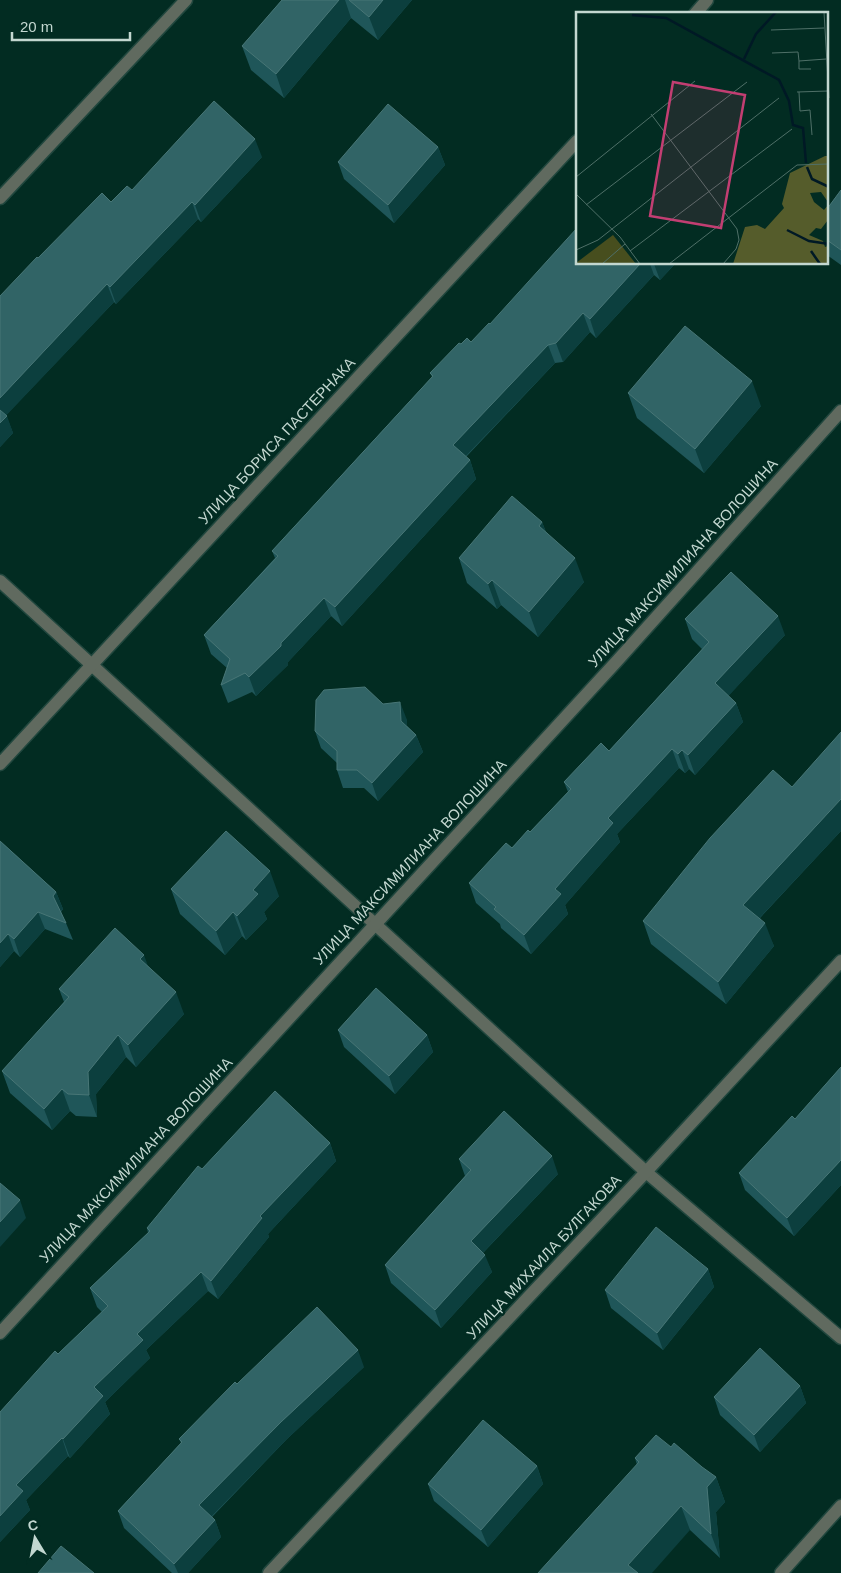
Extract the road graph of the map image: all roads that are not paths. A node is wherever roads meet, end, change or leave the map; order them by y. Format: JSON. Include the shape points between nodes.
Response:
{"nodes":[{"id":1,"x":186,"y":0,"type":"edge"},
{"id":2,"x":708,"y":0,"type":"edge"},
{"id":3,"x":697,"y":12,"type":"edge"},
{"id":4,"x":576,"y":142,"type":"edge"},
{"id":5,"x":0,"y":198,"type":"edge"},
{"id":6,"x":841,"y":411,"type":"edge"},
{"id":7,"x":0,"y":581,"type":"edge"},
{"id":8,"x":92,"y":665,"type":"junction"},
{"id":9,"x":0,"y":764,"type":"edge"},
{"id":10,"x":375,"y":924,"type":"junction"},
{"id":11,"x":841,"y":961,"type":"edge"},
{"id":12,"x":646,"y":1172,"type":"junction"},
{"id":13,"x":0,"y":1332,"type":"edge"},
{"id":14,"x":841,"y":1338,"type":"edge"},
{"id":15,"x":841,"y":1506,"type":"edge"},
{"id":16,"x":269,"y":1573,"type":"edge"},
{"id":17,"x":781,"y":1573,"type":"edge"}],
"edges":[{"from":1,"to":5,"type":"street"},
{"from":2,"to":3,"type":"street"},
{"from":4,"to":8,"type":"street","name":"УЛИЦА БОРИСА ПАСТЕРНАКА"},
{"from":6,"to":10,"type":"street","name":"УЛИЦА МАКСИМИЛИАНА ВОЛОШИНА"},
{"from":7,"to":8,"type":"street"},
{"from":8,"to":9,"type":"street","name":"УЛИЦА БОРИСА ПАСТЕРНАКА"},
{"from":8,"to":10,"type":"street"},
{"from":10,"to":12,"type":"street"},
{"from":10,"to":13,"type":"street","name":"УЛИЦА МАКСИМИЛИАНА ВОЛОШИНА"},
{"from":11,"to":12,"type":"street","name":"УЛИЦА МИХАИЛА БУЛГАКОВА"},
{"from":12,"to":14,"type":"street"},
{"from":12,"to":16,"type":"street","name":"УЛИЦА МИХАИЛА БУЛГАКОВА"},
{"from":15,"to":17,"type":"street"}]}
